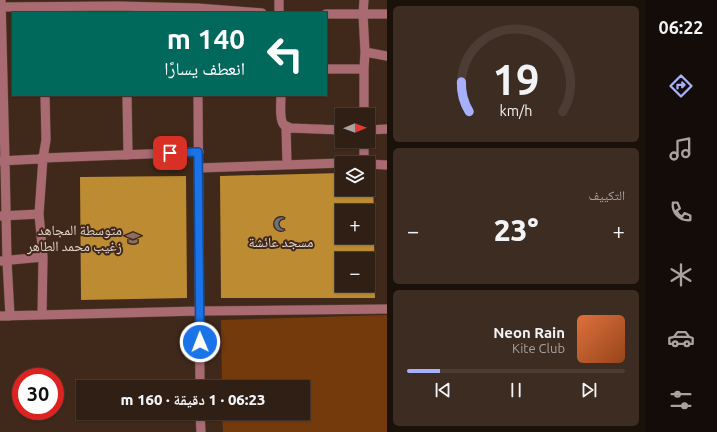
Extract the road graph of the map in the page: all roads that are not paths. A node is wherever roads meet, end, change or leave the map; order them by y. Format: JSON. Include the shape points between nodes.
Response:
{"nodes":[{"id":1,"x":279,"y":0,"type":"edge"},
{"id":2,"x":364,"y":0,"type":"edge"},
{"id":3,"x":0,"y":5,"type":"edge"},
{"id":4,"x":123,"y":6,"type":"edge"},
{"id":5,"x":45,"y":7,"type":"edge"},
{"id":6,"x":197,"y":7,"type":"edge"},
{"id":7,"x":251,"y":12,"type":"edge"},
{"id":8,"x":279,"y":12,"type":"edge"},
{"id":9,"x":327,"y":14,"type":"edge"},
{"id":10,"x":363,"y":14,"type":"junction"},
{"id":11,"x":387,"y":14,"type":"edge"},
{"id":12,"x":365,"y":52,"type":"junction"},
{"id":13,"x":387,"y":56,"type":"edge"},
{"id":14,"x":327,"y":69,"type":"edge"},
{"id":15,"x":364,"y":69,"type":"junction"},
{"id":16,"x":45,"y":96,"type":"edge"},
{"id":17,"x":127,"y":96,"type":"edge"},
{"id":18,"x":198,"y":96,"type":"edge"},
{"id":19,"x":281,"y":96,"type":"edge"},
{"id":20,"x":364,"y":108,"type":"edge"},
{"id":21,"x":286,"y":126,"type":"junction"},
{"id":22,"x":387,"y":129,"type":"edge"},
{"id":23,"x":335,"y":130,"type":"edge"},
{"id":24,"x":375,"y":130,"type":"edge"},
{"id":25,"x":198,"y":152,"type":"junction"},
{"id":26,"x":128,"y":155,"type":"junction"},
{"id":27,"x":43,"y":158,"type":"junction"},
{"id":28,"x":3,"y":161,"type":"edge"},
{"id":29,"x":335,"y":164,"type":"edge"},
{"id":30,"x":375,"y":164,"type":"edge"},
{"id":31,"x":287,"y":165,"type":"junction"},
{"id":32,"x":387,"y":165,"type":"edge"},
{"id":33,"x":199,"y":168,"type":"junction"},
{"id":34,"x":39,"y":214,"type":"junction"},
{"id":35,"x":3,"y":216,"type":"edge"},
{"id":36,"x":43,"y":257,"type":"junction"},
{"id":37,"x":3,"y":261,"type":"edge"},
{"id":38,"x":387,"y":309,"type":"edge"},
{"id":39,"x":199,"y":311,"type":"junction"},
{"id":40,"x":42,"y":315,"type":"junction"},
{"id":41,"x":0,"y":316,"type":"edge"},
{"id":42,"x":10,"y":316,"type":"junction"},
{"id":43,"x":200,"y":380,"type":"edge"},
{"id":44,"x":200,"y":420,"type":"edge"},
{"id":45,"x":201,"y":432,"type":"edge"}],
"edges":[{"from":1,"to":8,"type":"street"},
{"from":2,"to":10,"type":"street"},
{"from":3,"to":5,"type":"street"},
{"from":3,"to":28,"type":"street"},
{"from":4,"to":5,"type":"street"},
{"from":4,"to":6,"type":"street"},
{"from":6,"to":7,"type":"street"},
{"from":9,"to":10,"type":"street"},
{"from":10,"to":11,"type":"street"},
{"from":10,"to":12,"type":"street"},
{"from":12,"to":13,"type":"street"},
{"from":12,"to":15,"type":"street"},
{"from":14,"to":15,"type":"street"},
{"from":15,"to":20,"type":"street"},
{"from":16,"to":27,"type":"street","via":[[46,140]]},
{"from":17,"to":26,"type":"street"},
{"from":18,"to":25,"type":"street"},
{"from":19,"to":21,"type":"street","via":[[281,118]]},
{"from":21,"to":23,"type":"street"},
{"from":21,"to":31,"type":"street"},
{"from":22,"to":24,"type":"street"},
{"from":25,"to":26,"type":"street"},
{"from":25,"to":33,"type":"street"},
{"from":26,"to":27,"type":"street"},
{"from":27,"to":28,"type":"street"},
{"from":27,"to":34,"type":"street"},
{"from":28,"to":35,"type":"street"},
{"from":29,"to":31,"type":"street"},
{"from":30,"to":32,"type":"street"},
{"from":31,"to":33,"type":"street"},
{"from":33,"to":39,"type":"street"},
{"from":34,"to":35,"type":"street"},
{"from":34,"to":36,"type":"street"},
{"from":35,"to":37,"type":"street"},
{"from":36,"to":37,"type":"street"},
{"from":36,"to":40,"type":"street"},
{"from":37,"to":42,"type":"street"},
{"from":38,"to":39,"type":"street"},
{"from":39,"to":40,"type":"street"},
{"from":39,"to":43,"type":"street"},
{"from":40,"to":42,"type":"street"},
{"from":41,"to":42,"type":"street"},
{"from":44,"to":45,"type":"street"}]}
